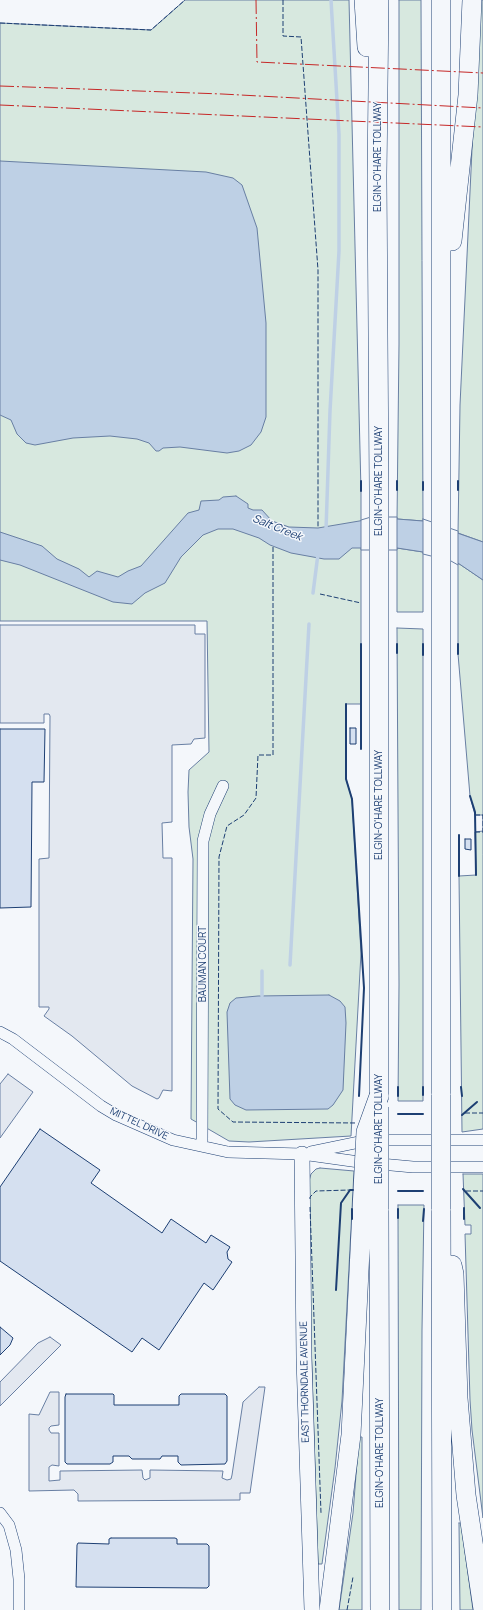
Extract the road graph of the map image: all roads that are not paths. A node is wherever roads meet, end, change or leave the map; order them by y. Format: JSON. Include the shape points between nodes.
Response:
{"nodes":[{"id":1,"x":364,"y":0,"type":"edge"},
{"id":2,"x":379,"y":0,"type":"edge"},
{"id":3,"x":441,"y":0,"type":"edge"},
{"id":4,"x":472,"y":0,"type":"edge"},
{"id":5,"x":377,"y":176,"type":"junction"},
{"id":6,"x":442,"y":342,"type":"junction"},
{"id":7,"x":223,"y":786,"type":"dead end"},
{"id":8,"x":0,"y":1032,"type":"edge"},
{"id":9,"x":483,"y":1140,"type":"edge"},
{"id":10,"x":202,"y":1146,"type":"junction"},
{"id":11,"x":302,"y":1154,"type":"junction"},
{"id":12,"x":483,"y":1167,"type":"edge"},
{"id":13,"x":371,"y":1209,"type":"junction"},
{"id":14,"x":442,"y":1231,"type":"junction"},
{"id":15,"x":0,"y":1513,"type":"edge"},
{"id":16,"x":483,"y":1609,"type":"edge"},
{"id":17,"x":19,"y":1610,"type":"edge"},
{"id":18,"x":312,"y":1610,"type":"edge"},
{"id":19,"x":329,"y":1610,"type":"edge"},
{"id":20,"x":380,"y":1610,"type":"edge"},
{"id":21,"x":442,"y":1610,"type":"edge"}],
"edges":[{"from":1,"to":5,"type":"highway"},
{"from":2,"to":5,"type":"highway","name":"ELGIN-O'HARE TOLLWAY"},
{"from":3,"to":6,"type":"highway"},
{"from":4,"to":6,"type":"highway","via":[[468,95]]},
{"from":5,"to":13,"type":"highway","name":"ELGIN-O'HARE TOLLWAY","bridge":true,"via":[[380,1096]]},
{"from":6,"to":14,"type":"highway","bridge":true},
{"from":7,"to":10,"type":"street","name":"BAUMAN COURT","via":[[210,814],[203,841]]},
{"from":8,"to":10,"type":"street","name":"MITTEL DRIVE","via":[[116,1115],[173,1140]]},
{"from":9,"to":11,"type":"street","name":"MITTEL DRIVE","via":[[369,1140]]},
{"from":10,"to":11,"type":"street","name":"MITTEL DRIVE","via":[[228,1152]]},
{"from":11,"to":12,"type":"street","name":"MITTEL DRIVE","via":[[406,1166]]},
{"from":11,"to":18,"type":"main road","name":"EAST THORNDALE AVENUE","via":[[304,1358]]},
{"from":13,"to":19,"type":"highway","via":[[351,1436]]},
{"from":13,"to":20,"type":"highway","name":"ELGIN-O'HARE TOLLWAY"},
{"from":14,"to":16,"type":"highway","via":[[454,1274],[458,1398],[466,1495]]},
{"from":14,"to":21,"type":"highway"},
{"from":15,"to":17,"type":"street","via":[[9,1525],[16,1550]]}]}
